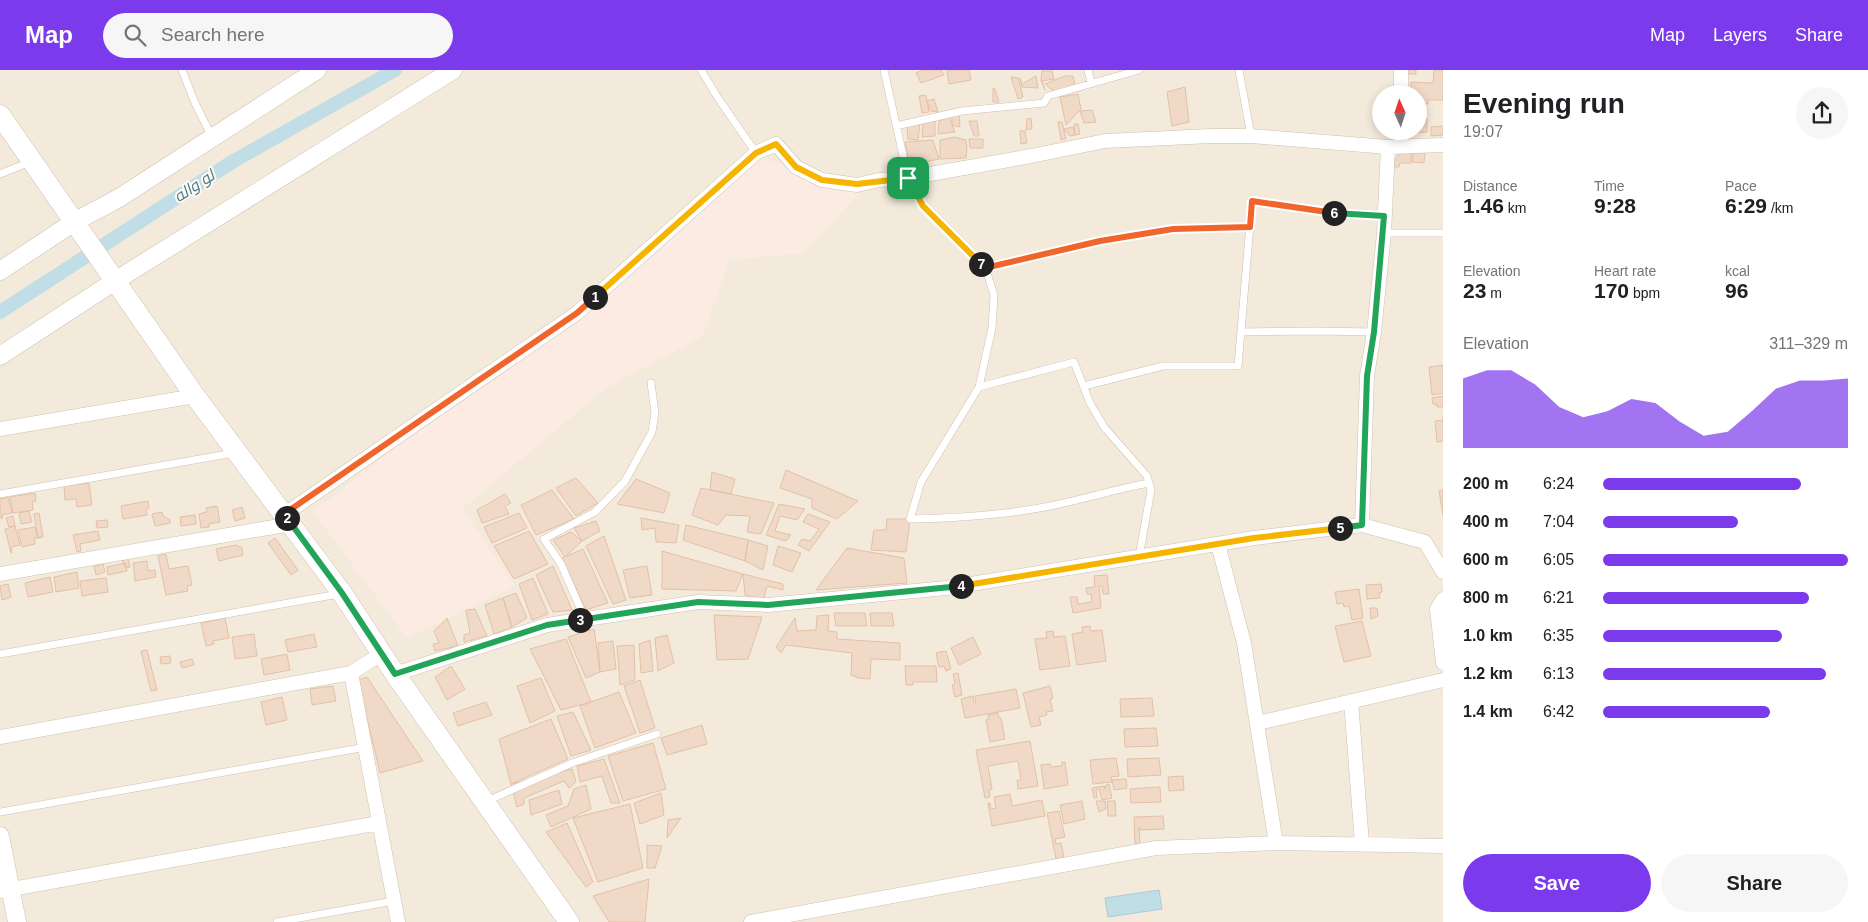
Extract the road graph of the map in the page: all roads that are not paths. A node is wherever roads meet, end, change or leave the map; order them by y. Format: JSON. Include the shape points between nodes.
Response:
{"nodes":[{"id":1,"x":182,"y":70,"type":"edge"},
{"id":2,"x":453,"y":70,"type":"edge"},
{"id":3,"x":701,"y":70,"type":"edge"},
{"id":4,"x":884,"y":70,"type":"edge"},
{"id":5,"x":1088,"y":70,"type":"edge"},
{"id":6,"x":1139,"y":70,"type":"edge"},
{"id":7,"x":1239,"y":70,"type":"edge"},
{"id":8,"x":1401,"y":70,"type":"edge"},
{"id":9,"x":314,"y":71,"type":"edge"},
{"id":10,"x":1091,"y":84,"type":"junction"},
{"id":11,"x":1401,"y":85,"type":"edge"},
{"id":12,"x":0,"y":115,"type":"edge"},
{"id":13,"x":896,"y":126,"type":"junction"},
{"id":14,"x":1251,"y":136,"type":"junction"},
{"id":15,"x":212,"y":137,"type":"junction"},
{"id":16,"x":1397,"y":140,"type":"edge"},
{"id":17,"x":1443,"y":145,"type":"edge"},
{"id":18,"x":1394,"y":147,"type":"junction"},
{"id":19,"x":756,"y":153,"type":"junction"},
{"id":20,"x":32,"y":161,"type":"junction"},
{"id":21,"x":0,"y":174,"type":"edge"},
{"id":22,"x":901,"y":178,"type":"junction"},
{"id":23,"x":1384,"y":216,"type":"junction"},
{"id":24,"x":74,"y":222,"type":"junction"},
{"id":25,"x":1250,"y":227,"type":"junction"},
{"id":26,"x":1384,"y":233,"type":"junction"},
{"id":27,"x":1443,"y":233,"type":"edge"},
{"id":28,"x":985,"y":268,"type":"junction"},
{"id":29,"x":0,"y":271,"type":"edge"},
{"id":30,"x":116,"y":281,"type":"junction"},
{"id":31,"x":1241,"y":332,"type":"junction"},
{"id":32,"x":1374,"y":332,"type":"junction"},
{"id":33,"x":0,"y":356,"type":"edge"},
{"id":34,"x":651,"y":383,"type":"dead end"},
{"id":35,"x":1084,"y":386,"type":"junction"},
{"id":36,"x":979,"y":387,"type":"junction"},
{"id":37,"x":195,"y":396,"type":"junction"},
{"id":38,"x":0,"y":429,"type":"edge"},
{"id":39,"x":237,"y":453,"type":"junction"},
{"id":40,"x":1149,"y":483,"type":"junction"},
{"id":41,"x":0,"y":494,"type":"edge"},
{"id":42,"x":288,"y":519,"type":"junction"},
{"id":43,"x":1362,"y":525,"type":"junction"},
{"id":44,"x":1218,"y":544,"type":"junction"},
{"id":45,"x":1140,"y":557,"type":"junction"},
{"id":46,"x":1443,"y":572,"type":"edge"},
{"id":47,"x":0,"y":574,"type":"edge"},
{"id":48,"x":342,"y":593,"type":"junction"},
{"id":49,"x":1443,"y":599,"type":"edge"},
{"id":50,"x":585,"y":619,"type":"junction"},
{"id":51,"x":0,"y":654,"type":"edge"},
{"id":52,"x":381,"y":654,"type":"junction"},
{"id":53,"x":1443,"y":663,"type":"edge"},
{"id":54,"x":351,"y":673,"type":"junction"},
{"id":55,"x":395,"y":674,"type":"junction"},
{"id":56,"x":1443,"y":680,"type":"edge"},
{"id":57,"x":1351,"y":701,"type":"junction"},
{"id":58,"x":1258,"y":724,"type":"junction"},
{"id":59,"x":657,"y":734,"type":"dead end"},
{"id":60,"x":0,"y":737,"type":"edge"},
{"id":61,"x":366,"y":747,"type":"junction"},
{"id":62,"x":484,"y":802,"type":"junction"},
{"id":63,"x":0,"y":812,"type":"edge"},
{"id":64,"x":379,"y":823,"type":"junction"},
{"id":65,"x":0,"y":836,"type":"edge"},
{"id":66,"x":1276,"y":843,"type":"junction"},
{"id":67,"x":1362,"y":844,"type":"junction"},
{"id":68,"x":1443,"y":846,"type":"edge"},
{"id":69,"x":5,"y":890,"type":"edge"},
{"id":70,"x":394,"y":901,"type":"junction"},
{"id":71,"x":17,"y":922,"type":"edge"},
{"id":72,"x":277,"y":922,"type":"edge"},
{"id":73,"x":398,"y":922,"type":"edge"},
{"id":74,"x":569,"y":922,"type":"edge"},
{"id":75,"x":751,"y":922,"type":"edge"}],
"edges":[{"from":1,"to":15,"type":"lane"},
{"from":2,"to":30,"type":"street"},
{"from":3,"to":19,"type":"lane"},
{"from":4,"to":13,"type":"lane"},
{"from":5,"to":10,"type":"lane"},
{"from":6,"to":10,"type":"lane"},
{"from":7,"to":14,"type":"lane"},
{"from":8,"to":11,"type":"street"},
{"from":9,"to":15,"type":"street"},
{"from":10,"to":13,"type":"lane","via":[[1048,96],[1044,103],[962,111]]},
{"from":12,"to":20,"type":"main road"},
{"from":13,"to":22,"type":"lane"},
{"from":14,"to":18,"type":"street"},
{"from":14,"to":22,"type":"street","via":[[1104,141]]},
{"from":15,"to":24,"type":"street","via":[[119,198]]},
{"from":16,"to":18,"type":"street"},
{"from":17,"to":18,"type":"street"},
{"from":18,"to":23,"type":"street"},
{"from":19,"to":22,"type":"street","via":[[776,144],[796,167],[822,180],[857,184]]},
{"from":19,"to":42,"type":"street","via":[[577,313]]},
{"from":20,"to":21,"type":"lane"},
{"from":20,"to":24,"type":"main road"},
{"from":22,"to":28,"type":"lane","via":[[923,206]]},
{"from":23,"to":25,"type":"lane","via":[[1252,201]]},
{"from":23,"to":26,"type":"street"},
{"from":24,"to":29,"type":"street"},
{"from":24,"to":30,"type":"main road"},
{"from":25,"to":28,"type":"lane","via":[[1173,229],[1100,241]]},
{"from":25,"to":31,"type":"lane"},
{"from":26,"to":27,"type":"lane"},
{"from":26,"to":32,"type":"street"},
{"from":28,"to":36,"type":"lane","via":[[994,295],[992,328]]},
{"from":30,"to":33,"type":"street"},
{"from":30,"to":37,"type":"main road"},
{"from":31,"to":32,"type":"lane"},
{"from":31,"to":35,"type":"lane","via":[[1238,366],[1163,366]]},
{"from":32,"to":43,"type":"street","via":[[1367,376]]},
{"from":34,"to":50,"type":"lane","via":[[655,412],[652,432],[626,481],[595,512],[544,539],[561,564]]},
{"from":35,"to":36,"type":"lane","via":[[1074,362]]},
{"from":35,"to":40,"type":"lane","via":[[1104,428],[1147,476]]},
{"from":36,"to":40,"type":"lane","via":[[921,482],[910,519],[966,518],[1055,505]]},
{"from":37,"to":38,"type":"street"},
{"from":37,"to":39,"type":"main road"},
{"from":39,"to":41,"type":"lane"},
{"from":39,"to":42,"type":"main road"},
{"from":40,"to":45,"type":"lane","via":[[1151,490]]},
{"from":42,"to":47,"type":"street"},
{"from":42,"to":48,"type":"main road"},
{"from":43,"to":44,"type":"street"},
{"from":43,"to":46,"type":"street","via":[[1425,542]]},
{"from":44,"to":45,"type":"street"},
{"from":44,"to":58,"type":"street","via":[[1244,644]]},
{"from":45,"to":50,"type":"street","via":[[946,588],[768,605],[698,602]]},
{"from":48,"to":51,"type":"lane"},
{"from":48,"to":52,"type":"main road"},
{"from":49,"to":53,"type":"street","via":[[1438,609]]},
{"from":50,"to":55,"type":"street","via":[[547,625]]},
{"from":52,"to":54,"type":"street"},
{"from":52,"to":55,"type":"main road"},
{"from":54,"to":60,"type":"street"},
{"from":54,"to":61,"type":"street"},
{"from":55,"to":62,"type":"main road"},
{"from":56,"to":57,"type":"street"},
{"from":57,"to":58,"type":"street"},
{"from":57,"to":67,"type":"street"},
{"from":58,"to":66,"type":"street"},
{"from":59,"to":62,"type":"lane","via":[[572,763]]},
{"from":61,"to":63,"type":"lane"},
{"from":61,"to":64,"type":"street"},
{"from":62,"to":74,"type":"main road"},
{"from":64,"to":69,"type":"street"},
{"from":64,"to":70,"type":"street"},
{"from":65,"to":69,"type":"street"},
{"from":66,"to":67,"type":"street"},
{"from":66,"to":75,"type":"street","via":[[1156,848]]},
{"from":67,"to":68,"type":"street"},
{"from":69,"to":71,"type":"street"},
{"from":70,"to":72,"type":"lane"},
{"from":70,"to":73,"type":"street"}]}
